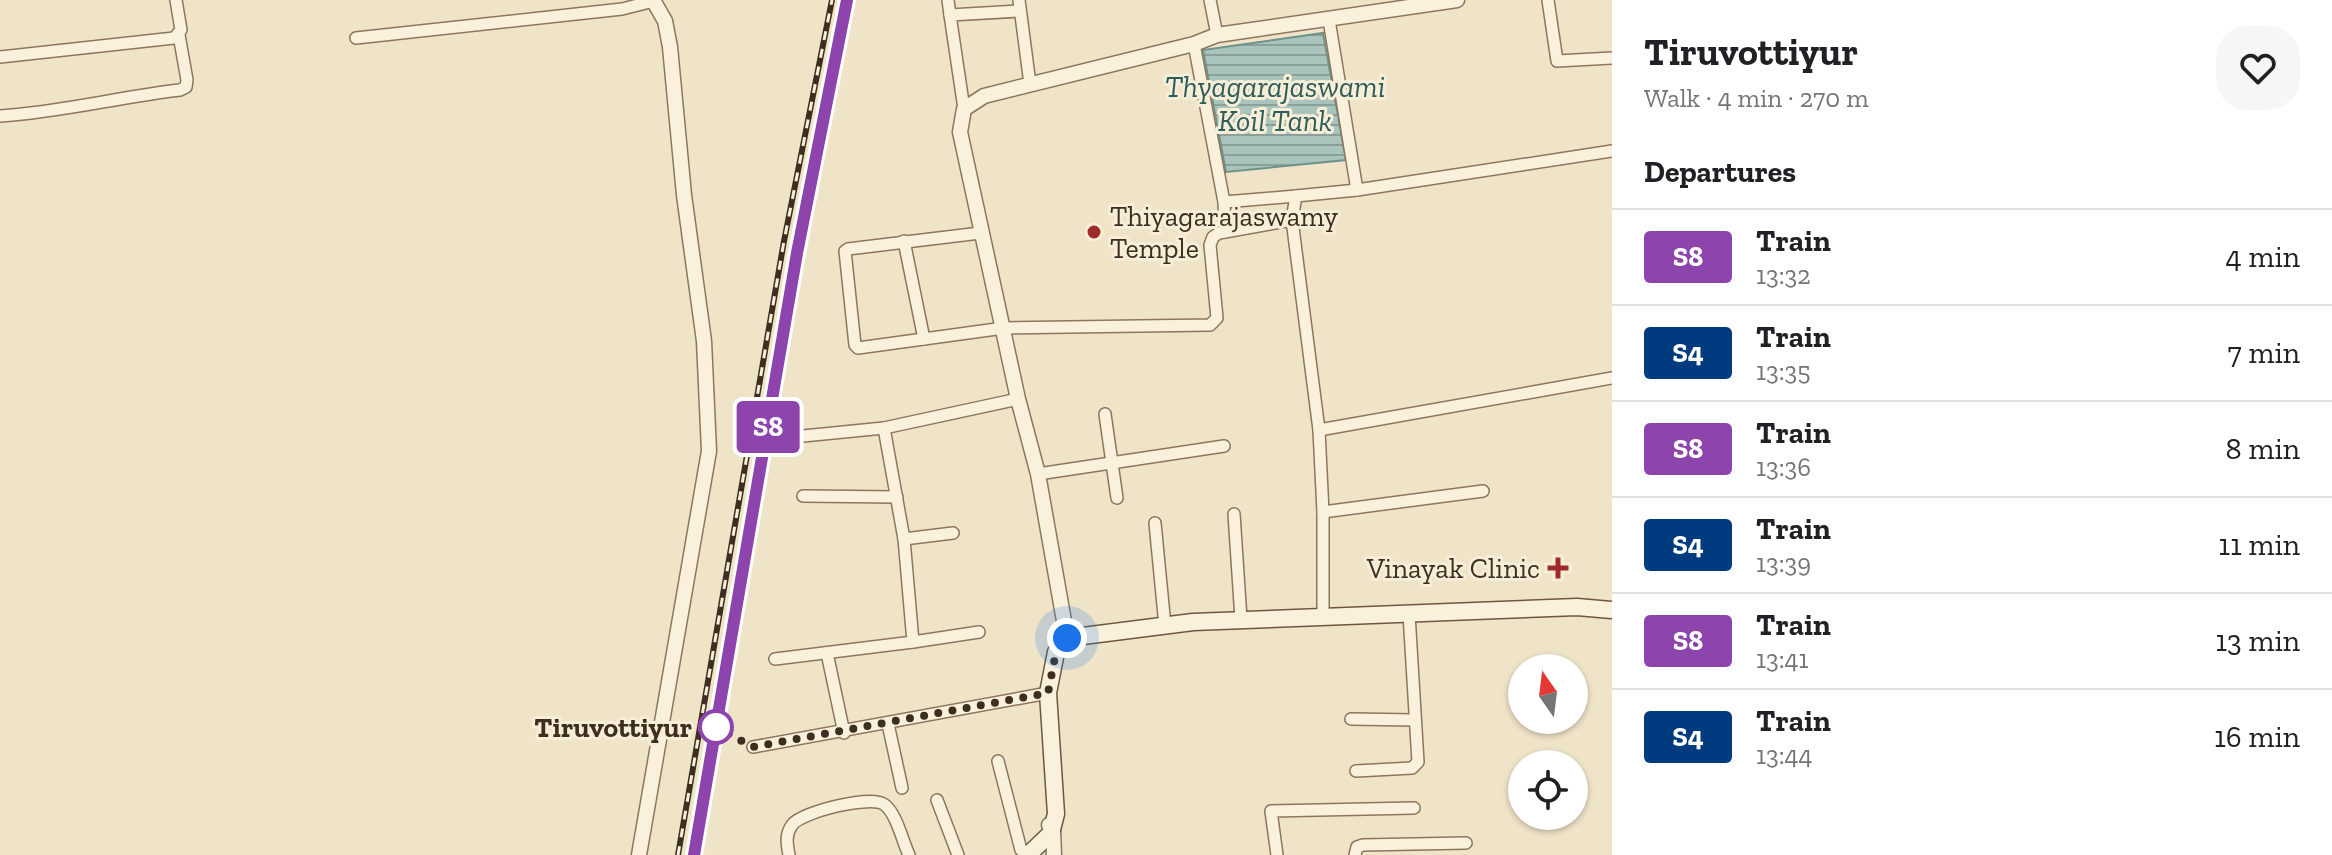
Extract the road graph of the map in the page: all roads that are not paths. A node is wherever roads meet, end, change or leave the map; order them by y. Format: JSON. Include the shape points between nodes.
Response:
{"nodes":[{"id":1,"x":176,"y":0,"type":"edge"},
{"id":2,"x":948,"y":0,"type":"edge"},
{"id":3,"x":1210,"y":0,"type":"edge"},
{"id":4,"x":1457,"y":0,"type":"edge"},
{"id":5,"x":1548,"y":0,"type":"edge"},
{"id":6,"x":653,"y":1,"type":"edge"},
{"id":7,"x":1434,"y":2,"type":"edge"},
{"id":8,"x":1020,"y":6,"type":"edge"},
{"id":9,"x":950,"y":15,"type":"junction"},
{"id":10,"x":1329,"y":20,"type":"junction"},
{"id":11,"x":179,"y":35,"type":"junction"},
{"id":12,"x":1217,"y":35,"type":"junction"},
{"id":13,"x":356,"y":38,"type":"dead end"},
{"id":14,"x":1194,"y":44,"type":"junction"},
{"id":15,"x":0,"y":57,"type":"edge"},
{"id":16,"x":1612,"y":58,"type":"edge"},
{"id":17,"x":1030,"y":84,"type":"junction"},
{"id":18,"x":964,"y":109,"type":"junction"},
{"id":19,"x":0,"y":116,"type":"edge"},
{"id":20,"x":1612,"y":151,"type":"edge"},
{"id":21,"x":1357,"y":190,"type":"junction"},
{"id":22,"x":1296,"y":196,"type":"junction"},
{"id":23,"x":1224,"y":202,"type":"junction"},
{"id":24,"x":1292,"y":220,"type":"junction"},
{"id":25,"x":1225,"y":232,"type":"junction"},
{"id":26,"x":980,"y":233,"type":"junction"},
{"id":27,"x":904,"y":241,"type":"junction"},
{"id":28,"x":1004,"y":328,"type":"junction"},
{"id":29,"x":924,"y":339,"type":"junction"},
{"id":30,"x":1612,"y":378,"type":"edge"},
{"id":31,"x":1018,"y":399,"type":"junction"},
{"id":32,"x":1105,"y":414,"type":"dead end"},
{"id":33,"x":884,"y":428,"type":"junction"},
{"id":34,"x":1319,"y":430,"type":"junction"},
{"id":35,"x":803,"y":436,"type":"dead end"},
{"id":36,"x":1224,"y":446,"type":"dead end"},
{"id":37,"x":1112,"y":463,"type":"junction"},
{"id":38,"x":1038,"y":474,"type":"junction"},
{"id":39,"x":1483,"y":491,"type":"dead end"},
{"id":40,"x":803,"y":496,"type":"dead end"},
{"id":41,"x":897,"y":497,"type":"junction"},
{"id":42,"x":1117,"y":498,"type":"dead end"},
{"id":43,"x":1323,"y":512,"type":"junction"},
{"id":44,"x":1234,"y":514,"type":"dead end"},
{"id":45,"x":1155,"y":523,"type":"dead end"},
{"id":46,"x":953,"y":533,"type":"dead end"},
{"id":47,"x":904,"y":539,"type":"junction"},
{"id":48,"x":1612,"y":610,"type":"edge"},
{"id":49,"x":1409,"y":614,"type":"junction"},
{"id":50,"x":1323,"y":618,"type":"junction"},
{"id":51,"x":1241,"y":619,"type":"junction"},
{"id":52,"x":1165,"y":626,"type":"junction"},
{"id":53,"x":979,"y":632,"type":"dead end"},
{"id":54,"x":1067,"y":638,"type":"junction"},
{"id":55,"x":913,"y":642,"type":"junction"},
{"id":56,"x":827,"y":653,"type":"junction"},
{"id":57,"x":775,"y":659,"type":"dead end"},
{"id":58,"x":1048,"y":693,"type":"junction"},
{"id":59,"x":1351,"y":719,"type":"dead end"},
{"id":60,"x":1415,"y":720,"type":"junction"},
{"id":61,"x":888,"y":724,"type":"junction"},
{"id":62,"x":844,"y":733,"type":"junction"},
{"id":63,"x":753,"y":747,"type":"dead end"},
{"id":64,"x":998,"y":761,"type":"dead end"},
{"id":65,"x":1356,"y":771,"type":"dead end"},
{"id":66,"x":902,"y":788,"type":"dead end"},
{"id":67,"x":937,"y":800,"type":"dead end"},
{"id":68,"x":1414,"y":808,"type":"dead end"},
{"id":69,"x":1052,"y":822,"type":"junction"},
{"id":70,"x":1466,"y":843,"type":"dead end"},
{"id":71,"x":1022,"y":853,"type":"edge"},
{"id":72,"x":639,"y":855,"type":"edge"},
{"id":73,"x":789,"y":855,"type":"edge"},
{"id":74,"x":909,"y":855,"type":"edge"},
{"id":75,"x":958,"y":855,"type":"edge"},
{"id":76,"x":1054,"y":855,"type":"edge"},
{"id":77,"x":1277,"y":855,"type":"edge"},
{"id":78,"x":1355,"y":855,"type":"edge"}],
"edges":[{"from":1,"to":11,"type":"street"},
{"from":2,"to":9,"type":"street"},
{"from":3,"to":12,"type":"street"},
{"from":4,"to":7,"type":"street"},
{"from":5,"to":16,"type":"street","via":[[1557,61]]},
{"from":6,"to":13,"type":"street","via":[[622,9]]},
{"from":6,"to":72,"type":"street","via":[[665,21],[670,47],[704,341],[709,451]]},
{"from":7,"to":10,"type":"street"},
{"from":8,"to":9,"type":"street"},
{"from":8,"to":17,"type":"street"},
{"from":9,"to":18,"type":"street"},
{"from":10,"to":12,"type":"street"},
{"from":10,"to":21,"type":"street"},
{"from":11,"to":15,"type":"street"},
{"from":11,"to":19,"type":"street","via":[[187,80],[180,90]]},
{"from":12,"to":14,"type":"street"},
{"from":14,"to":17,"type":"street"},
{"from":14,"to":23,"type":"street"},
{"from":17,"to":18,"type":"street","via":[[984,96]]},
{"from":18,"to":26,"type":"street","via":[[960,132]]},
{"from":20,"to":21,"type":"street"},
{"from":21,"to":22,"type":"street"},
{"from":22,"to":23,"type":"street"},
{"from":22,"to":24,"type":"street"},
{"from":23,"to":25,"type":"street"},
{"from":24,"to":25,"type":"street"},
{"from":24,"to":34,"type":"street"},
{"from":25,"to":28,"type":"street","via":[[1213,237],[1210,245],[1217,318],[1210,325]]},
{"from":26,"to":27,"type":"street"},
{"from":26,"to":28,"type":"street"},
{"from":27,"to":29,"type":"street"},
{"from":27,"to":29,"type":"street","via":[[845,251],[855,345]]},
{"from":28,"to":29,"type":"street"},
{"from":28,"to":31,"type":"street"},
{"from":30,"to":34,"type":"street"},
{"from":31,"to":33,"type":"street"},
{"from":31,"to":38,"type":"street"},
{"from":32,"to":37,"type":"street"},
{"from":33,"to":35,"type":"street"},
{"from":33,"to":41,"type":"street"},
{"from":34,"to":43,"type":"street"},
{"from":36,"to":37,"type":"street"},
{"from":37,"to":38,"type":"street"},
{"from":37,"to":42,"type":"street"},
{"from":38,"to":54,"type":"street"},
{"from":39,"to":43,"type":"street"},
{"from":40,"to":41,"type":"street"},
{"from":41,"to":47,"type":"street"},
{"from":43,"to":50,"type":"street"},
{"from":44,"to":51,"type":"street"},
{"from":45,"to":52,"type":"street"},
{"from":46,"to":47,"type":"street"},
{"from":47,"to":55,"type":"street"},
{"from":48,"to":49,"type":"main road"},
{"from":49,"to":50,"type":"main road"},
{"from":49,"to":60,"type":"street"},
{"from":50,"to":51,"type":"main road"},
{"from":51,"to":52,"type":"main road"},
{"from":52,"to":54,"type":"main road"},
{"from":53,"to":55,"type":"street"},
{"from":54,"to":58,"type":"main road","via":[[1056,652]]},
{"from":55,"to":56,"type":"street"},
{"from":56,"to":57,"type":"street"},
{"from":56,"to":62,"type":"street"},
{"from":58,"to":61,"type":"street"},
{"from":58,"to":69,"type":"main road"},
{"from":59,"to":60,"type":"street"},
{"from":60,"to":65,"type":"street","via":[[1416,766]]},
{"from":61,"to":62,"type":"street"},
{"from":61,"to":66,"type":"street"},
{"from":62,"to":63,"type":"street"},
{"from":64,"to":71,"type":"street"},
{"from":67,"to":75,"type":"street"},
{"from":68,"to":77,"type":"street","via":[[1271,811]]},
{"from":69,"to":71,"type":"main road"},
{"from":69,"to":76,"type":"street"},
{"from":70,"to":78,"type":"street","via":[[1363,845]]},
{"from":73,"to":74,"type":"street","via":[[786,840],[799,818],[872,800],[890,810]]}]}
